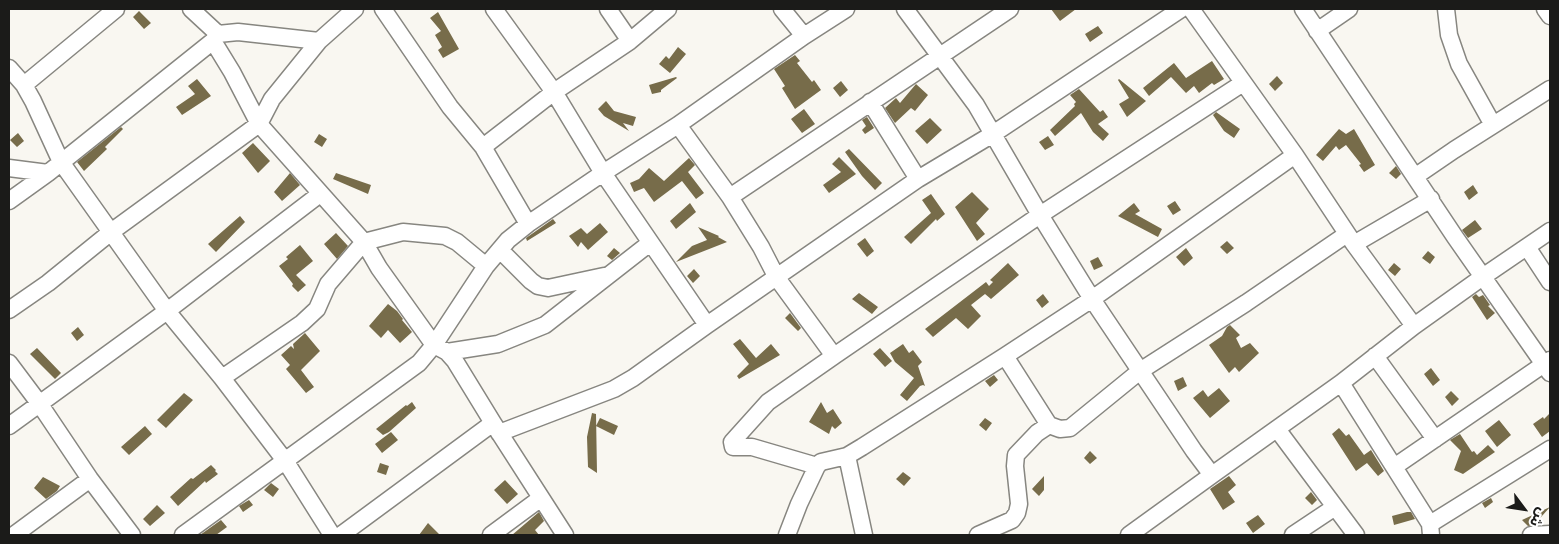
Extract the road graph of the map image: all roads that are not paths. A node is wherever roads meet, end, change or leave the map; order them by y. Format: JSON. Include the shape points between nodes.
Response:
{"nodes":[{"id":1,"x":116,"y":9,"type":"edge"},
{"id":2,"x":191,"y":9,"type":"edge"},
{"id":3,"x":355,"y":9,"type":"edge"},
{"id":4,"x":383,"y":9,"type":"edge"},
{"id":5,"x":494,"y":9,"type":"edge"},
{"id":6,"x":608,"y":9,"type":"edge"},
{"id":7,"x":668,"y":9,"type":"edge"},
{"id":8,"x":782,"y":9,"type":"edge"},
{"id":9,"x":846,"y":9,"type":"edge"},
{"id":10,"x":905,"y":9,"type":"edge"},
{"id":11,"x":1010,"y":9,"type":"edge"},
{"id":12,"x":1181,"y":9,"type":"edge"},
{"id":13,"x":1191,"y":9,"type":"edge"},
{"id":14,"x":1303,"y":9,"type":"edge"},
{"id":15,"x":1349,"y":9,"type":"edge"},
{"id":16,"x":1446,"y":9,"type":"edge"},
{"id":17,"x":1545,"y":9,"type":"edge"},
{"id":18,"x":1550,"y":16,"type":"edge"},
{"id":19,"x":1317,"y":31,"type":"junction"},
{"id":20,"x":804,"y":36,"type":"junction"},
{"id":21,"x":216,"y":38,"type":"junction"},
{"id":22,"x":319,"y":41,"type":"junction"},
{"id":23,"x":630,"y":41,"type":"junction"},
{"id":24,"x":941,"y":56,"type":"junction"},
{"id":25,"x":9,"y":68,"type":"edge"},
{"id":26,"x":1243,"y":83,"type":"junction"},
{"id":27,"x":24,"y":85,"type":"junction"},
{"id":28,"x":1550,"y":89,"type":"edge"},
{"id":29,"x":554,"y":92,"type":"junction"},
{"id":30,"x":870,"y":102,"type":"junction"},
{"id":31,"x":259,"y":124,"type":"junction"},
{"id":32,"x":1493,"y":124,"type":"junction"},
{"id":33,"x":678,"y":125,"type":"junction"},
{"id":34,"x":993,"y":134,"type":"junction"},
{"id":35,"x":483,"y":147,"type":"junction"},
{"id":36,"x":1295,"y":155,"type":"junction"},
{"id":37,"x":61,"y":162,"type":"junction"},
{"id":38,"x":9,"y":168,"type":"edge"},
{"id":39,"x":48,"y":173,"type":"junction"},
{"id":40,"x":603,"y":173,"type":"junction"},
{"id":41,"x":1416,"y":176,"type":"junction"},
{"id":42,"x":918,"y":179,"type":"junction"},
{"id":43,"x":320,"y":194,"type":"junction"},
{"id":44,"x":730,"y":197,"type":"junction"},
{"id":45,"x":1431,"y":199,"type":"junction"},
{"id":46,"x":9,"y":201,"type":"edge"},
{"id":47,"x":1040,"y":215,"type":"junction"},
{"id":48,"x":528,"y":224,"type":"junction"},
{"id":49,"x":1550,"y":231,"type":"edge"},
{"id":50,"x":111,"y":232,"type":"junction"},
{"id":51,"x":1351,"y":239,"type":"junction"},
{"id":52,"x":364,"y":242,"type":"junction"},
{"id":53,"x":650,"y":243,"type":"junction"},
{"id":54,"x":1527,"y":247,"type":"junction"},
{"id":55,"x":500,"y":250,"type":"junction"},
{"id":56,"x":486,"y":266,"type":"junction"},
{"id":57,"x":608,"y":275,"type":"junction"},
{"id":58,"x":1484,"y":276,"type":"junction"},
{"id":59,"x":777,"y":278,"type":"junction"},
{"id":60,"x":1550,"y":282,"type":"edge"},
{"id":61,"x":1092,"y":299,"type":"junction"},
{"id":62,"x":9,"y":310,"type":"edge"},
{"id":63,"x":167,"y":311,"type":"junction"},
{"id":64,"x":707,"y":325,"type":"junction"},
{"id":65,"x":1414,"y":326,"type":"junction"},
{"id":66,"x":440,"y":348,"type":"junction"},
{"id":67,"x":834,"y":356,"type":"junction"},
{"id":68,"x":1005,"y":356,"type":"junction"},
{"id":69,"x":1375,"y":356,"type":"junction"},
{"id":70,"x":9,"y":363,"type":"edge"},
{"id":71,"x":1548,"y":366,"type":"edge"},
{"id":72,"x":1140,"y":371,"type":"junction"},
{"id":73,"x":222,"y":378,"type":"junction"},
{"id":74,"x":1341,"y":383,"type":"junction"},
{"id":75,"x":39,"y":403,"type":"junction"},
{"id":76,"x":1049,"y":424,"type":"junction"},
{"id":77,"x":9,"y":426,"type":"edge"},
{"id":78,"x":496,"y":428,"type":"junction"},
{"id":79,"x":1277,"y":429,"type":"junction"},
{"id":80,"x":1436,"y":439,"type":"junction"},
{"id":81,"x":1550,"y":449,"type":"edge"},
{"id":82,"x":847,"y":456,"type":"junction"},
{"id":83,"x":286,"y":462,"type":"junction"},
{"id":84,"x":817,"y":466,"type":"junction"},
{"id":85,"x":1394,"y":467,"type":"junction"},
{"id":86,"x":1212,"y":475,"type":"junction"},
{"id":87,"x":90,"y":479,"type":"junction"},
{"id":88,"x":541,"y":498,"type":"junction"},
{"id":89,"x":1335,"y":507,"type":"junction"},
{"id":90,"x":1431,"y":529,"type":"edge"},
{"id":91,"x":1550,"y":534,"type":"edge"},
{"id":92,"x":14,"y":535,"type":"edge"},
{"id":93,"x":132,"y":535,"type":"edge"},
{"id":94,"x":183,"y":535,"type":"edge"},
{"id":95,"x":332,"y":535,"type":"edge"},
{"id":96,"x":341,"y":535,"type":"edge"},
{"id":97,"x":491,"y":535,"type":"edge"},
{"id":98,"x":565,"y":535,"type":"edge"},
{"id":99,"x":787,"y":535,"type":"edge"},
{"id":100,"x":864,"y":535,"type":"edge"},
{"id":101,"x":978,"y":535,"type":"edge"},
{"id":102,"x":1130,"y":535,"type":"edge"},
{"id":103,"x":1293,"y":535,"type":"edge"},
{"id":104,"x":1356,"y":535,"type":"edge"},
{"id":105,"x":1531,"y":535,"type":"edge"}],
"edges":[{"from":1,"to":27,"type":"street"},
{"from":2,"to":21,"type":"street"},
{"from":3,"to":22,"type":"street"},
{"from":4,"to":35,"type":"street","via":[[450,107]]},
{"from":5,"to":29,"type":"street"},
{"from":6,"to":23,"type":"street"},
{"from":7,"to":23,"type":"street"},
{"from":8,"to":20,"type":"street"},
{"from":9,"to":20,"type":"street"},
{"from":10,"to":24,"type":"street"},
{"from":11,"to":24,"type":"street"},
{"from":12,"to":34,"type":"street"},
{"from":13,"to":26,"type":"street"},
{"from":14,"to":19,"type":"street"},
{"from":15,"to":19,"type":"street"},
{"from":16,"to":32,"type":"street","via":[[1449,35],[1459,64]]},
{"from":17,"to":18,"type":"street"},
{"from":19,"to":41,"type":"street"},
{"from":20,"to":33,"type":"street"},
{"from":21,"to":22,"type":"street","via":[[238,32]]},
{"from":21,"to":31,"type":"street"},
{"from":21,"to":37,"type":"street"},
{"from":22,"to":31,"type":"street","via":[[272,99]]},
{"from":23,"to":29,"type":"street"},
{"from":24,"to":30,"type":"street"},
{"from":24,"to":34,"type":"street"},
{"from":25,"to":27,"type":"street"},
{"from":26,"to":36,"type":"street"},
{"from":26,"to":47,"type":"street"},
{"from":27,"to":37,"type":"street"},
{"from":28,"to":32,"type":"street"},
{"from":29,"to":35,"type":"street"},
{"from":29,"to":40,"type":"street"},
{"from":30,"to":42,"type":"street"},
{"from":30,"to":44,"type":"street"},
{"from":31,"to":43,"type":"street"},
{"from":31,"to":50,"type":"street"},
{"from":32,"to":41,"type":"street"},
{"from":33,"to":40,"type":"street"},
{"from":33,"to":44,"type":"street"},
{"from":34,"to":42,"type":"street"},
{"from":34,"to":47,"type":"street"},
{"from":35,"to":48,"type":"street"},
{"from":36,"to":51,"type":"street"},
{"from":36,"to":61,"type":"street"},
{"from":37,"to":39,"type":"street"},
{"from":37,"to":50,"type":"street"},
{"from":38,"to":39,"type":"street"},
{"from":39,"to":46,"type":"street"},
{"from":40,"to":48,"type":"street"},
{"from":40,"to":53,"type":"street"},
{"from":41,"to":45,"type":"street"},
{"from":42,"to":59,"type":"street"},
{"from":43,"to":52,"type":"street"},
{"from":43,"to":63,"type":"street"},
{"from":44,"to":59,"type":"street"},
{"from":45,"to":51,"type":"street"},
{"from":45,"to":58,"type":"street"},
{"from":47,"to":61,"type":"street"},
{"from":47,"to":67,"type":"street"},
{"from":48,"to":55,"type":"street"},
{"from":49,"to":54,"type":"street"},
{"from":50,"to":62,"type":"street"},
{"from":50,"to":63,"type":"street"},
{"from":51,"to":65,"type":"street"},
{"from":51,"to":72,"type":"street"},
{"from":52,"to":56,"type":"street","via":[[402,232],[445,236]]},
{"from":52,"to":66,"type":"street","via":[[379,268]]},
{"from":52,"to":73,"type":"street","via":[[328,284],[316,309],[302,323]]},
{"from":53,"to":57,"type":"street"},
{"from":53,"to":64,"type":"street"},
{"from":54,"to":58,"type":"street"},
{"from":54,"to":60,"type":"street"},
{"from":55,"to":56,"type":"street"},
{"from":55,"to":57,"type":"street","via":[[538,286],[548,288]]},
{"from":56,"to":66,"type":"street"},
{"from":57,"to":66,"type":"street","via":[[545,325],[498,344]]},
{"from":58,"to":65,"type":"street"},
{"from":58,"to":71,"type":"street"},
{"from":59,"to":64,"type":"street"},
{"from":59,"to":67,"type":"street"},
{"from":61,"to":68,"type":"street"},
{"from":61,"to":72,"type":"street"},
{"from":63,"to":73,"type":"street"},
{"from":63,"to":75,"type":"street"},
{"from":64,"to":78,"type":"street","via":[[614,389]]},
{"from":65,"to":69,"type":"street"},
{"from":66,"to":78,"type":"street","via":[[455,361]]},
{"from":66,"to":83,"type":"street"},
{"from":67,"to":84,"type":"street","via":[[768,402],[732,442],[733,447],[752,447]]},
{"from":68,"to":76,"type":"street"},
{"from":68,"to":82,"type":"street"},
{"from":69,"to":74,"type":"street"},
{"from":69,"to":80,"type":"street"},
{"from":70,"to":75,"type":"street"},
{"from":71,"to":80,"type":"street"},
{"from":72,"to":76,"type":"street","via":[[1070,428],[1060,429]]},
{"from":72,"to":86,"type":"street"},
{"from":73,"to":83,"type":"street"},
{"from":74,"to":79,"type":"street"},
{"from":74,"to":85,"type":"street"},
{"from":75,"to":77,"type":"street"},
{"from":75,"to":87,"type":"street"},
{"from":76,"to":101,"type":"street","via":[[1016,455],[1017,513],[1012,520]]},
{"from":78,"to":88,"type":"street"},
{"from":78,"to":96,"type":"street"},
{"from":79,"to":86,"type":"street"},
{"from":79,"to":89,"type":"street"},
{"from":80,"to":85,"type":"street"},
{"from":81,"to":90,"type":"street"},
{"from":82,"to":84,"type":"street","via":[[821,462]]},
{"from":82,"to":100,"type":"street"},
{"from":83,"to":94,"type":"street"},
{"from":83,"to":95,"type":"street"},
{"from":84,"to":99,"type":"street"},
{"from":85,"to":90,"type":"street"},
{"from":86,"to":102,"type":"street"},
{"from":87,"to":92,"type":"street"},
{"from":87,"to":93,"type":"street"},
{"from":88,"to":97,"type":"street"},
{"from":88,"to":98,"type":"street"},
{"from":89,"to":103,"type":"street"},
{"from":89,"to":104,"type":"street"},
{"from":91,"to":105,"type":"street"}]}
